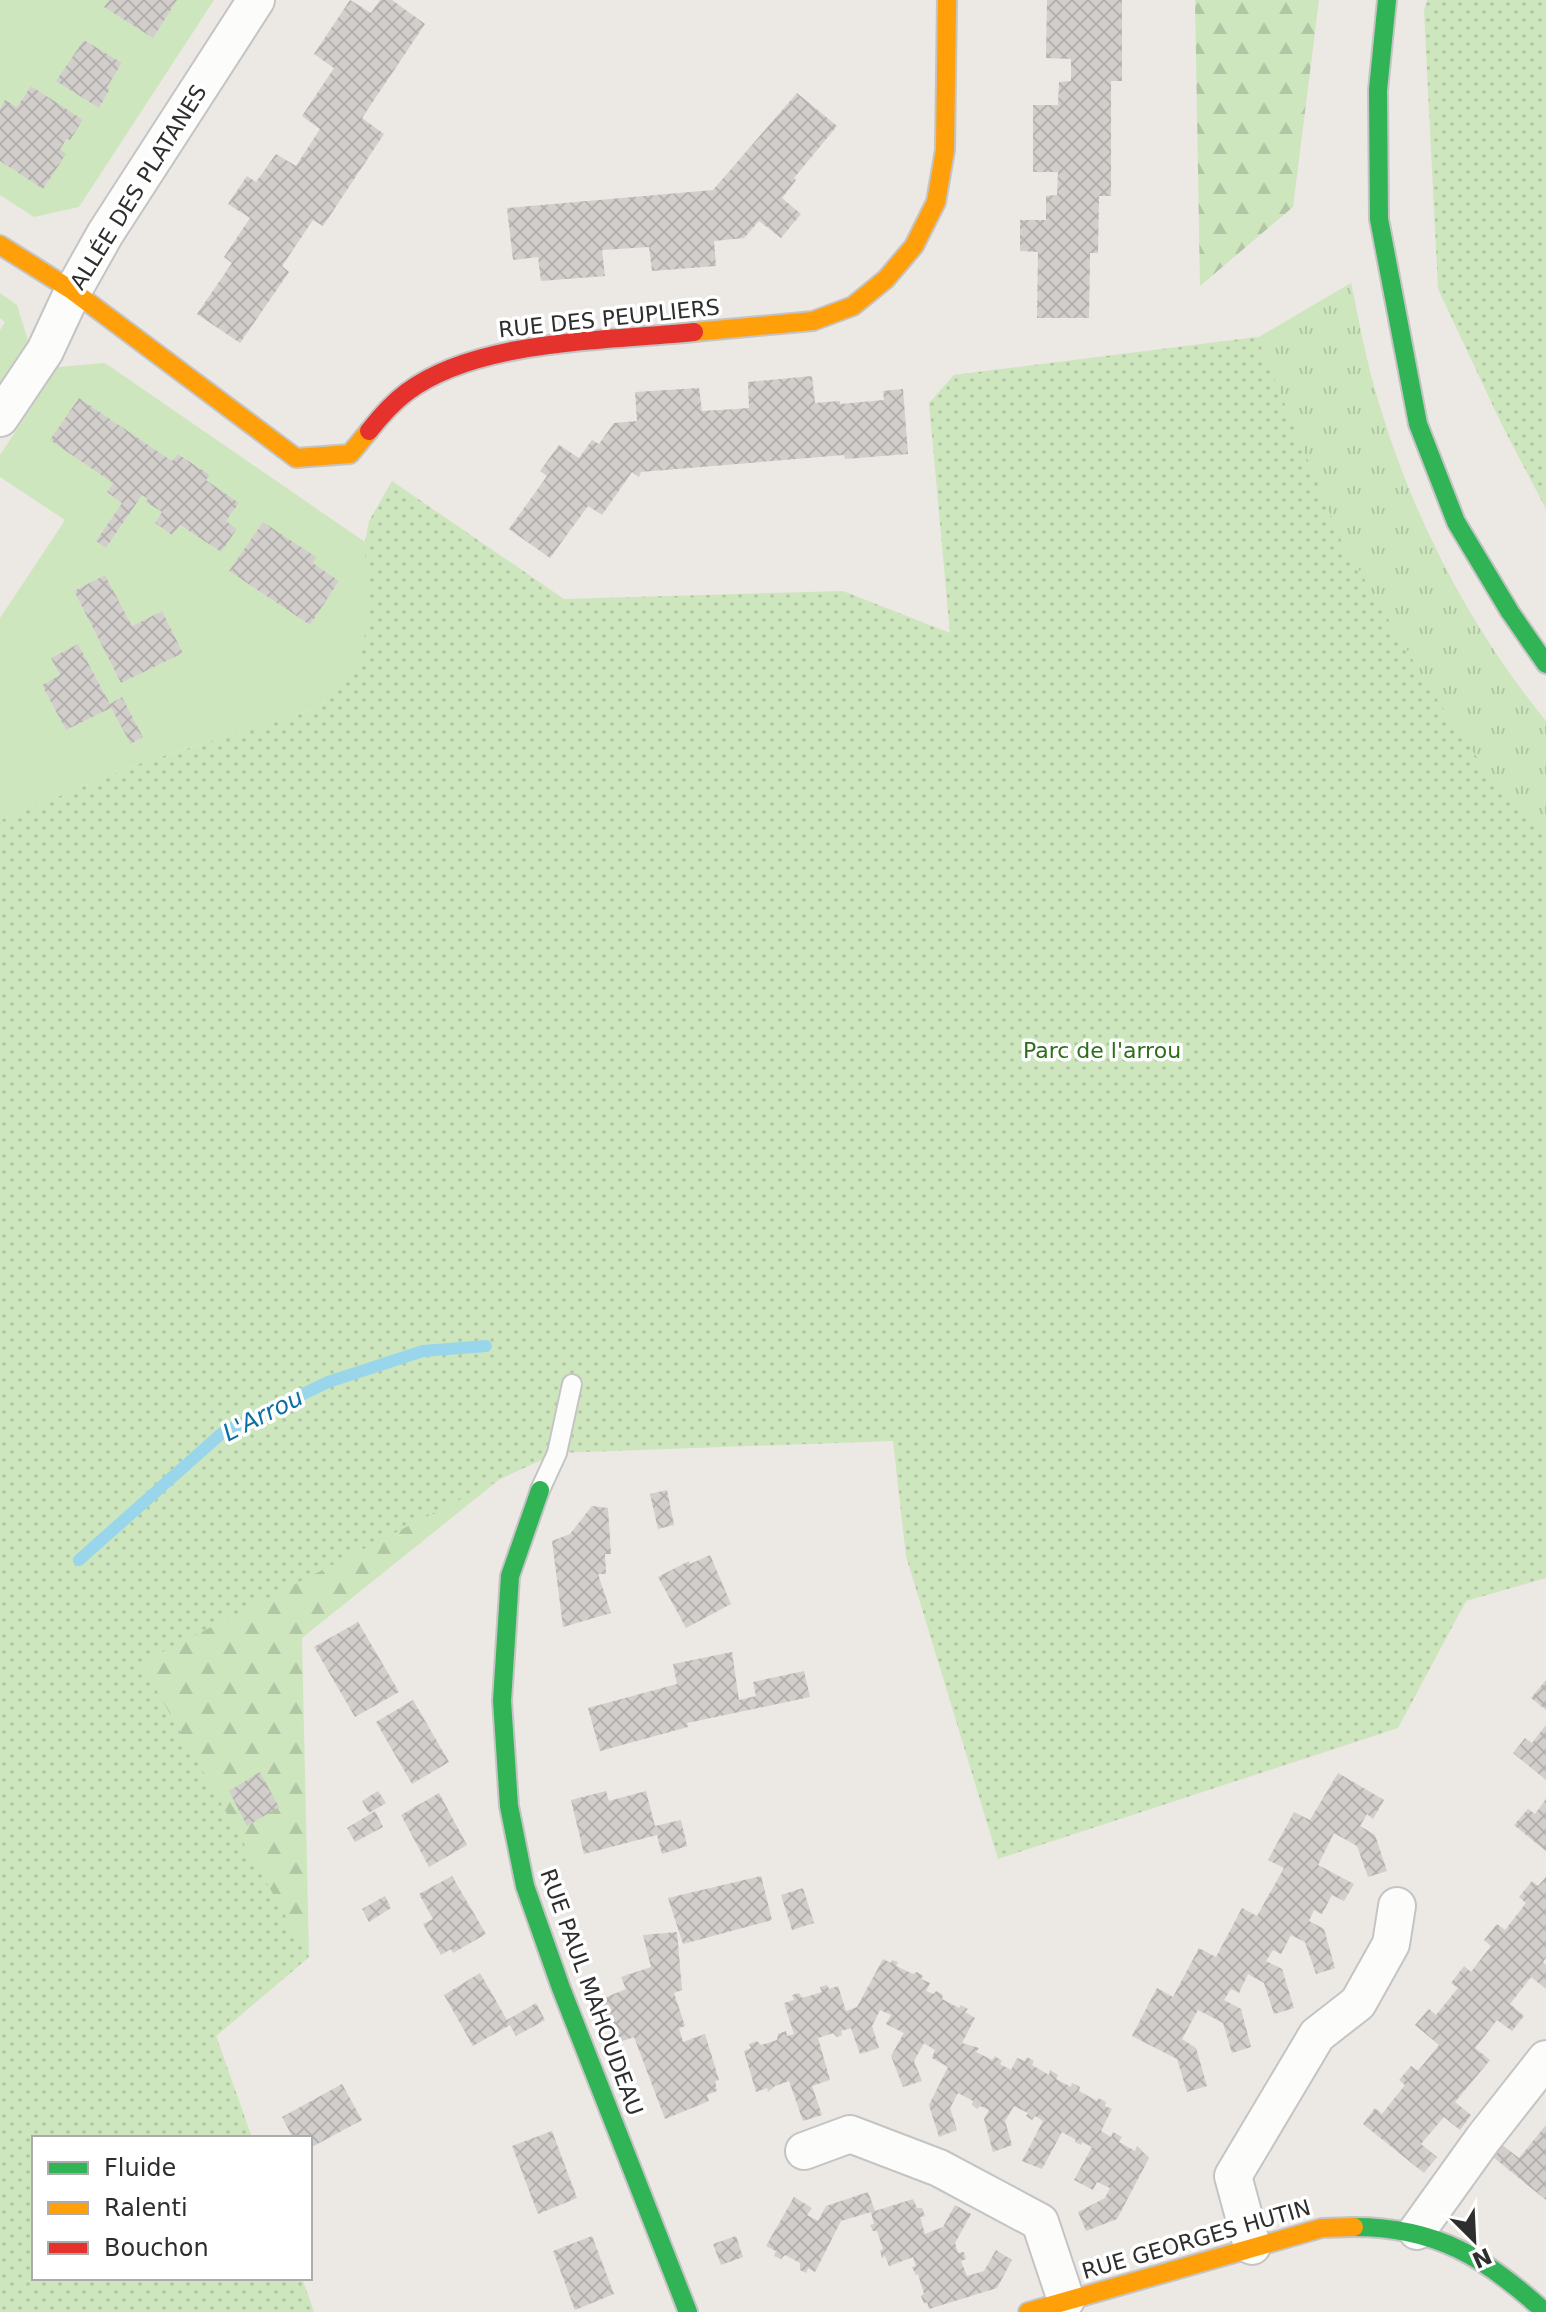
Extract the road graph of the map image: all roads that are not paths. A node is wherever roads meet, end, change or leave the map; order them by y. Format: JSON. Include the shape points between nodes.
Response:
{"nodes":[{"id":1,"x":256,"y":0,"type":"edge"},
{"id":2,"x":947,"y":0,"type":"edge"},
{"id":3,"x":1387,"y":0,"type":"edge"},
{"id":4,"x":0,"y":245,"type":"edge"},
{"id":5,"x":73,"y":291,"type":"junction"},
{"id":6,"x":0,"y":418,"type":"edge"},
{"id":7,"x":1546,"y":664,"type":"edge"},
{"id":8,"x":572,"y":1384,"type":"dead end"},
{"id":9,"x":540,"y":1490,"type":"joint"},
{"id":10,"x":1397,"y":1906,"type":"dead end"},
{"id":11,"x":1546,"y":2059,"type":"edge"},
{"id":12,"x":804,"y":2151,"type":"dead end"},
{"id":13,"x":1417,"y":2231,"type":"junction"},
{"id":14,"x":1252,"y":2246,"type":"junction"},
{"id":15,"x":1066,"y":2300,"type":"junction"},
{"id":16,"x":688,"y":2312,"type":"edge"},
{"id":17,"x":1028,"y":2312,"type":"edge"},
{"id":18,"x":1545,"y":2312,"type":"edge"}],
"edges":[{"from":1,"to":5,"type":"street","name":"ALLÉE DES PLATANES"},
{"from":2,"to":5,"type":"street","name":"RUE DES PEUPLIERS","via":[[945,150],[936,202],[914,246],[886,279],[853,306],[813,321],[510,350],[428,379],[397,400],[350,454],[296,458]]},
{"from":3,"to":7,"type":"street","via":[[1378,90],[1379,219],[1418,424],[1456,522]]},
{"from":4,"to":5,"type":"street","name":"RUE DES PEUPLIERS"},
{"from":5,"to":6,"type":"street","name":"ALLÉE DES PLATANES","via":[[45,351]]},
{"from":8,"to":9,"type":"lane","via":[[557,1453]]},
{"from":9,"to":16,"type":"street","name":"RUE PAUL MAHOUDEAU","via":[[510,1576],[502,1701],[509,1806],[525,1886],[561,1988]]},
{"from":10,"to":14,"type":"street","via":[[1391,1944],[1358,2003],[1317,2035],[1233,2176]]},
{"from":11,"to":13,"type":"street"},
{"from":12,"to":15,"type":"street","via":[[850,2134],[939,2168],[1040,2222]]},
{"from":13,"to":14,"type":"street","name":"RUE GEORGES HUTIN","via":[[1368,2225],[1322,2228]]},
{"from":13,"to":18,"type":"street","name":"RUE GEORGES HUTIN","via":[[1463,2248]]},
{"from":14,"to":15,"type":"street","name":"RUE GEORGES HUTIN"},
{"from":15,"to":17,"type":"street","name":"RUE GEORGES HUTIN"}]}
